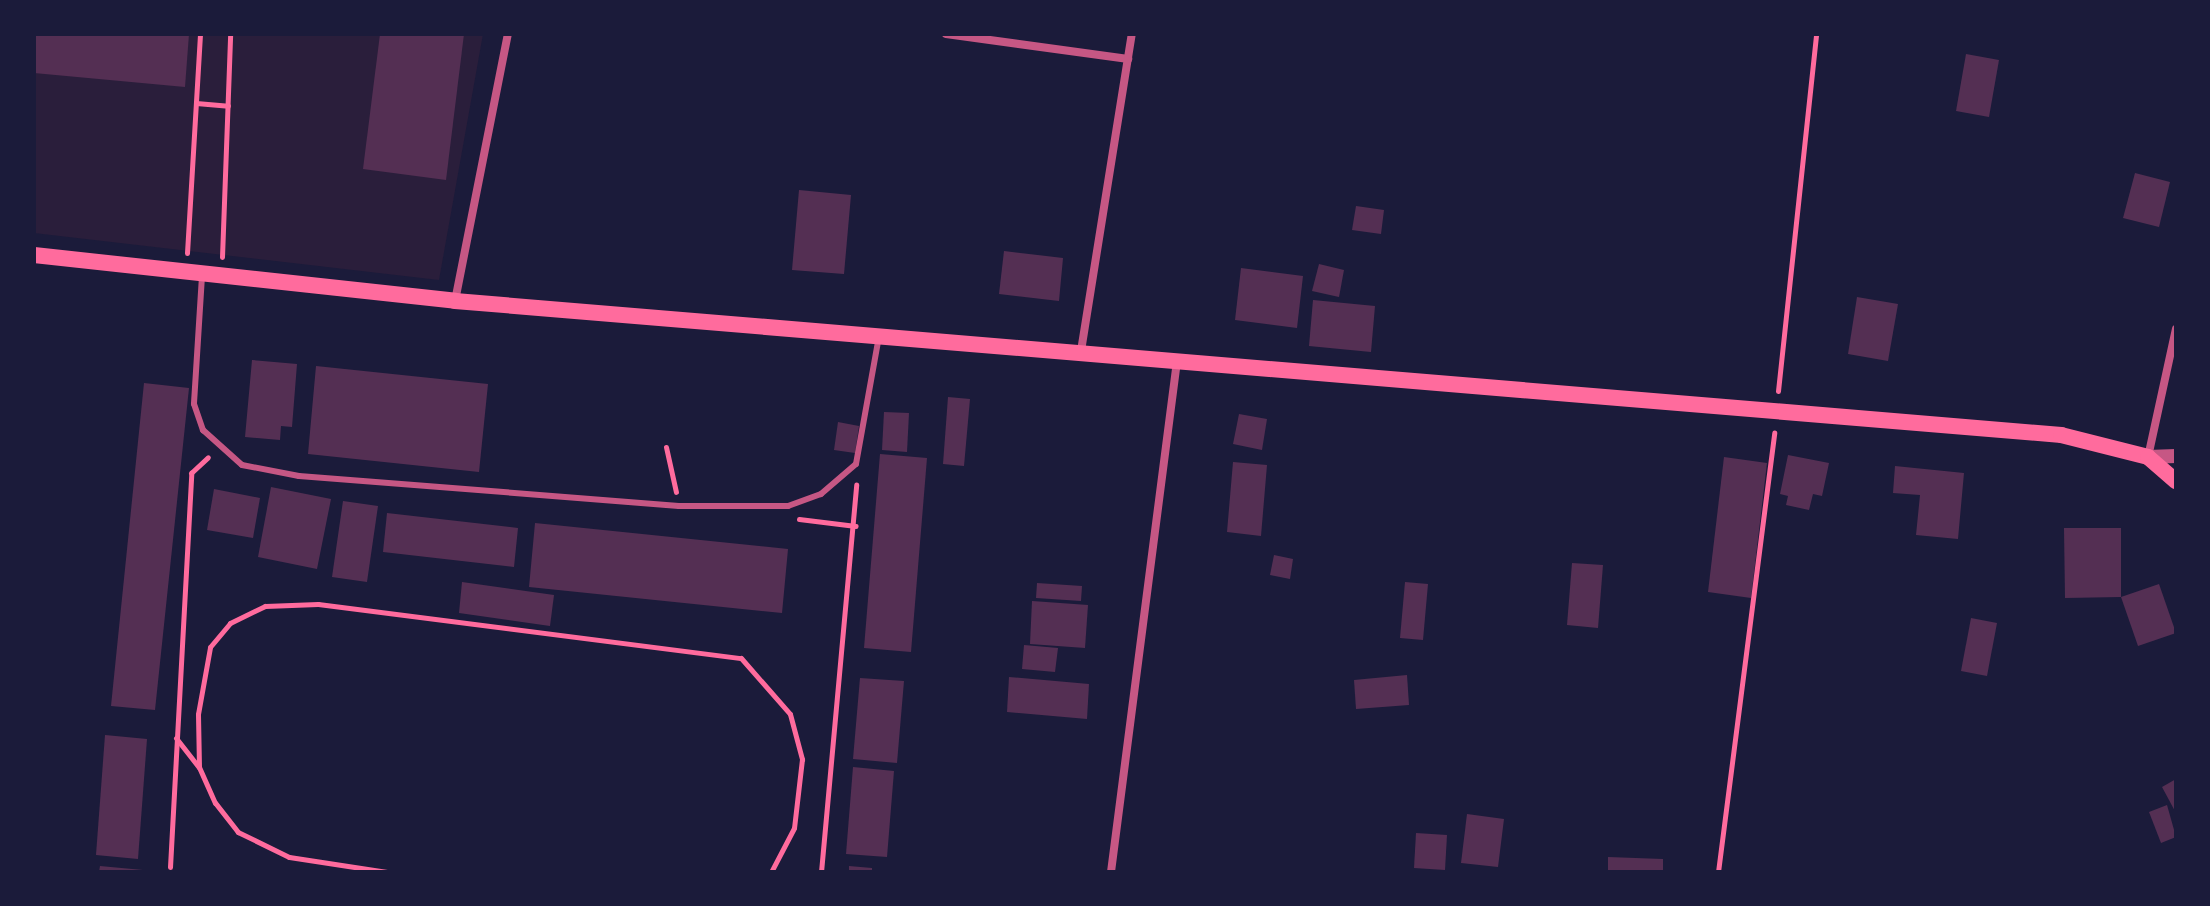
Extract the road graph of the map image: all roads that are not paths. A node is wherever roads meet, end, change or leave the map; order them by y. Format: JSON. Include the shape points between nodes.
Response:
{"nodes":[{"id":1,"x":508,"y":34,"type":"edge"},
{"id":2,"x":946,"y":34,"type":"edge"},
{"id":3,"x":1132,"y":34,"type":"edge"},
{"id":4,"x":1128,"y":59,"type":"junction"},
{"id":5,"x":34,"y":255,"type":"edge"},
{"id":6,"x":194,"y":275,"type":"junction"},
{"id":7,"x":455,"y":301,"type":"junction"},
{"id":8,"x":2176,"y":329,"type":"edge"},
{"id":9,"x":880,"y":333,"type":"junction"},
{"id":10,"x":1081,"y":351,"type":"junction"},
{"id":11,"x":1177,"y":359,"type":"junction"},
{"id":12,"x":2176,"y":456,"type":"edge"},
{"id":13,"x":2148,"y":457,"type":"junction"},
{"id":14,"x":2176,"y":481,"type":"edge"},
{"id":15,"x":1111,"y":872,"type":"edge"}],
"edges":[{"from":1,"to":7,"type":"street"},
{"from":2,"to":4,"type":"street"},
{"from":3,"to":4,"type":"street"},
{"from":4,"to":10,"type":"street"},
{"from":5,"to":6,"type":"main road"},
{"from":6,"to":7,"type":"main road"},
{"from":6,"to":9,"type":"lane","via":[[194,404],[218,448],[242,465],[299,476],[679,506],[788,506],[821,494],[856,464]]},
{"from":7,"to":9,"type":"main road"},
{"from":8,"to":13,"type":"street"},
{"from":9,"to":10,"type":"main road"},
{"from":10,"to":11,"type":"main road"},
{"from":11,"to":13,"type":"main road","via":[[2061,435]]},
{"from":11,"to":15,"type":"street"},
{"from":12,"to":13,"type":"street"},
{"from":13,"to":14,"type":"main road"}]}
